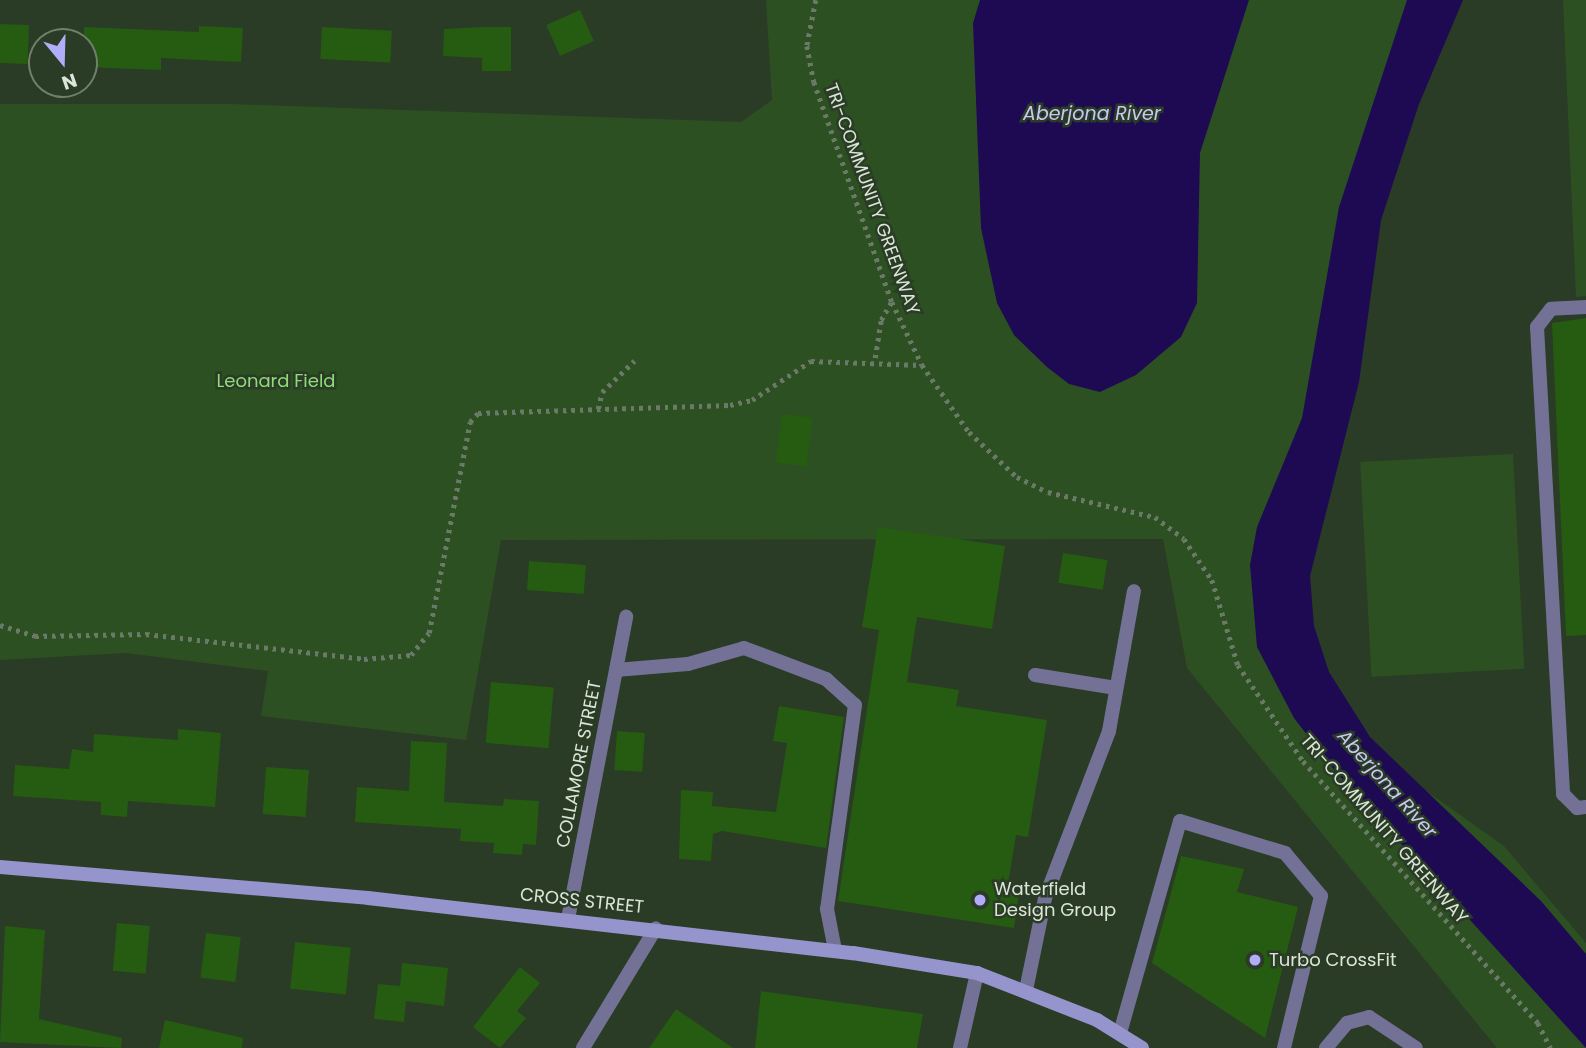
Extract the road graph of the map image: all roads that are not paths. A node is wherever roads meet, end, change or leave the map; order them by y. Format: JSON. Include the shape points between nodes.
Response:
{"nodes":[{"id":1,"x":1586,"y":307,"type":"edge"},
{"id":2,"x":1134,"y":591,"type":"dead end"},
{"id":3,"x":626,"y":617,"type":"dead end"},
{"id":4,"x":616,"y":670,"type":"junction"},
{"id":5,"x":1035,"y":675,"type":"dead end"},
{"id":6,"x":1116,"y":688,"type":"junction"},
{"id":7,"x":1586,"y":807,"type":"edge"},
{"id":8,"x":0,"y":867,"type":"edge"},
{"id":9,"x":568,"y":919,"type":"junction"},
{"id":10,"x":656,"y":928,"type":"junction"},
{"id":11,"x":835,"y":950,"type":"junction"},
{"id":12,"x":977,"y":973,"type":"junction"},
{"id":13,"x":1026,"y":990,"type":"junction"},
{"id":14,"x":1120,"y":1033,"type":"junction"},
{"id":15,"x":583,"y":1048,"type":"edge"},
{"id":16,"x":960,"y":1048,"type":"edge"},
{"id":17,"x":1142,"y":1048,"type":"edge"},
{"id":18,"x":1284,"y":1048,"type":"edge"},
{"id":19,"x":1326,"y":1048,"type":"edge"},
{"id":20,"x":1416,"y":1048,"type":"edge"}],
"edges":[{"from":1,"to":7,"type":"street","via":[[1551,309],[1537,327],[1563,794],[1577,808]]},
{"from":2,"to":6,"type":"street"},
{"from":3,"to":4,"type":"street","name":"COLLAMORE STREET"},
{"from":4,"to":9,"type":"street","name":"COLLAMORE STREET"},
{"from":4,"to":11,"type":"street","via":[[688,664],[744,648],[826,679],[855,705],[827,909]]},
{"from":5,"to":6,"type":"street"},
{"from":6,"to":13,"type":"street","via":[[1108,731],[1045,898]]},
{"from":8,"to":9,"type":"street","name":"CROSS STREET"},
{"from":9,"to":10,"type":"street","name":"CROSS STREET"},
{"from":10,"to":11,"type":"street","name":"CROSS STREET"},
{"from":10,"to":15,"type":"street"},
{"from":11,"to":12,"type":"street","name":"CROSS STREET"},
{"from":12,"to":13,"type":"street","name":"CROSS STREET"},
{"from":12,"to":16,"type":"street"},
{"from":13,"to":14,"type":"street","name":"CROSS STREET"},
{"from":14,"to":17,"type":"street","name":"CROSS STREET"},
{"from":14,"to":18,"type":"street","via":[[1180,821],[1285,852],[1321,897]]},
{"from":19,"to":20,"type":"street","via":[[1347,1023],[1369,1017]]}]}
